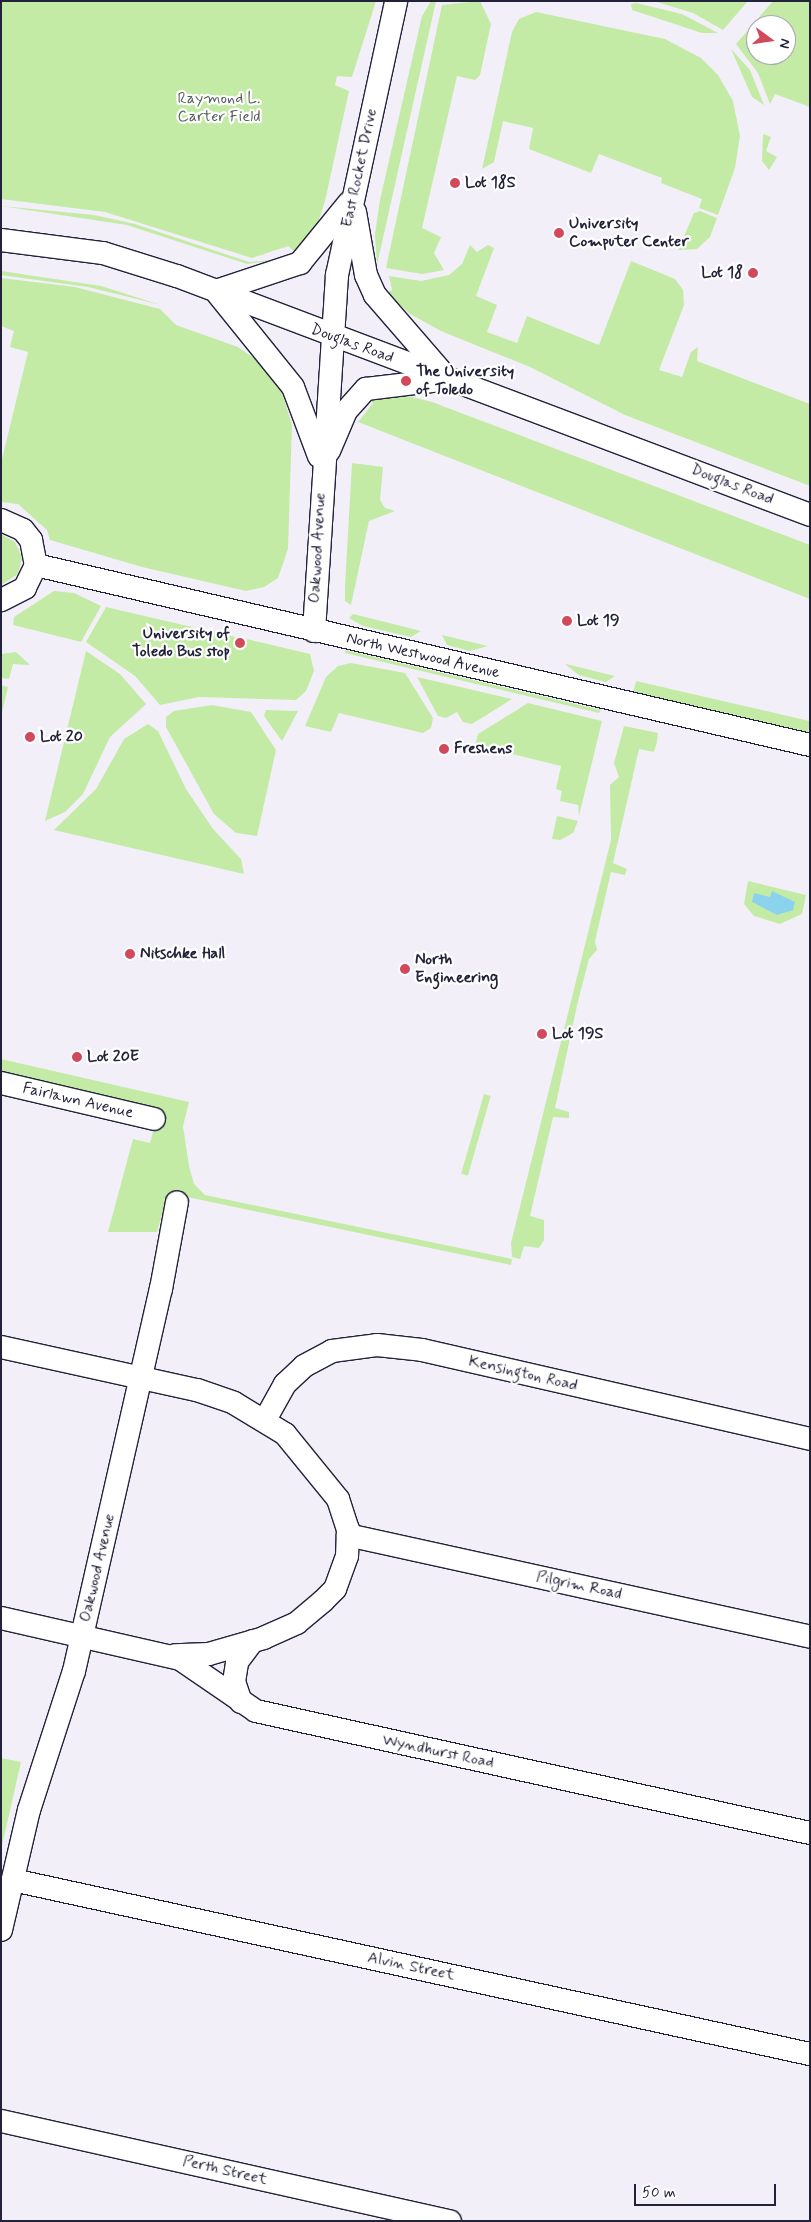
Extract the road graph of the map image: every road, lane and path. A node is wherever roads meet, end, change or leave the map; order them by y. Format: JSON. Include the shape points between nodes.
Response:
{"nodes":[{"id":1,"x":396,"y":1,"type":"edge"},
{"id":2,"x":352,"y":199,"type":"junction"},
{"id":3,"x":1,"y":240,"type":"edge"},
{"id":4,"x":216,"y":291,"type":"junction"},
{"id":5,"x":330,"y":336,"type":"junction"},
{"id":6,"x":449,"y":379,"type":"junction"},
{"id":7,"x":323,"y":465,"type":"junction"},
{"id":8,"x":810,"y":515,"type":"edge"},
{"id":9,"x":1,"y":520,"type":"edge"},
{"id":10,"x":36,"y":565,"type":"junction"},
{"id":11,"x":1,"y":600,"type":"edge"},
{"id":12,"x":314,"y":630,"type":"junction"},
{"id":13,"x":810,"y":745,"type":"edge"},
{"id":14,"x":1,"y":1084,"type":"edge"},
{"id":15,"x":154,"y":1119,"type":"dead end"},
{"id":16,"x":177,"y":1202,"type":"dead end"},
{"id":17,"x":1,"y":1347,"type":"edge"},
{"id":18,"x":141,"y":1378,"type":"junction"},
{"id":19,"x":265,"y":1420,"type":"junction"},
{"id":20,"x":810,"y":1439,"type":"edge"},
{"id":21,"x":348,"y":1535,"type":"junction"},
{"id":22,"x":1,"y":1618,"type":"edge"},
{"id":23,"x":81,"y":1636,"type":"junction"},
{"id":24,"x":810,"y":1636,"type":"edge"},
{"id":25,"x":253,"y":1642,"type":"junction"},
{"id":26,"x":168,"y":1655,"type":"junction"},
{"id":27,"x":241,"y":1702,"type":"junction"},
{"id":28,"x":810,"y":1833,"type":"edge"},
{"id":29,"x":13,"y":1880,"type":"junction"},
{"id":30,"x":1,"y":1930,"type":"edge"},
{"id":31,"x":810,"y":2054,"type":"edge"},
{"id":32,"x":1,"y":2122,"type":"edge"},
{"id":33,"x":450,"y":2221,"type":"edge"}],
"edges":[{"from":1,"to":2,"type":"street","name":"East Rocket Drive"},
{"from":2,"to":4,"type":"street","via":[[300,263]]},
{"from":2,"to":5,"type":"street","name":"East Rocket Drive"},
{"from":2,"to":6,"type":"street","via":[[366,275],[375,295]]},
{"from":3,"to":4,"type":"street","name":"Douglas Road","via":[[103,253]]},
{"from":4,"to":5,"type":"street","name":"Douglas Road"},
{"from":4,"to":7,"type":"street","name":"Oakwood Avenue","via":[[293,386]]},
{"from":5,"to":6,"type":"street","name":"Douglas Road"},
{"from":5,"to":7,"type":"street","name":"Oakwood Avenue"},
{"from":6,"to":7,"type":"street","name":"Oakwood Avenue","via":[[366,389],[346,412]]},
{"from":6,"to":8,"type":"street","name":"Douglas Road"},
{"from":7,"to":12,"type":"street","name":"Oakwood Avenue"},
{"from":9,"to":10,"type":"street","via":[[23,530],[31,540]]},
{"from":10,"to":11,"type":"street","via":[[24,588]]},
{"from":10,"to":12,"type":"street","name":"North Westwood Avenue"},
{"from":12,"to":13,"type":"street","name":"North Westwood Avenue"},
{"from":14,"to":15,"type":"street","name":"Fairlawn Avenue"},
{"from":16,"to":18,"type":"street","name":"Oakwood Avenue"},
{"from":17,"to":18,"type":"street"},
{"from":18,"to":19,"type":"street","via":[[217,1396]]},
{"from":18,"to":23,"type":"street","name":"Oakwood Avenue"},
{"from":19,"to":20,"type":"street","name":"Kensington Road","via":[[285,1384],[304,1366],[332,1351],[377,1345],[422,1350]]},
{"from":19,"to":21,"type":"street","via":[[298,1447],[329,1484],[345,1515]]},
{"from":21,"to":24,"type":"street","name":"Pilgrim Road"},
{"from":21,"to":25,"type":"street","via":[[347,1556],[335,1589],[297,1623]]},
{"from":22,"to":23,"type":"street","name":"Wyndhurst Road"},
{"from":23,"to":26,"type":"street","name":"Wyndhurst Road"},
{"from":23,"to":29,"type":"street","name":"Oakwood Avenue"},
{"from":25,"to":26,"type":"street","via":[[209,1654]]},
{"from":25,"to":27,"type":"street","via":[[237,1662],[234,1682]]},
{"from":26,"to":27,"type":"street","name":"Wyndhurst Road","via":[[205,1673]]},
{"from":27,"to":28,"type":"street","name":"Wyndhurst Road","via":[[269,1715]]},
{"from":29,"to":30,"type":"street","name":"Oakwood Avenue"},
{"from":29,"to":31,"type":"street","name":"Alvin Street"},
{"from":32,"to":33,"type":"street","name":"Perth Street"}]}
